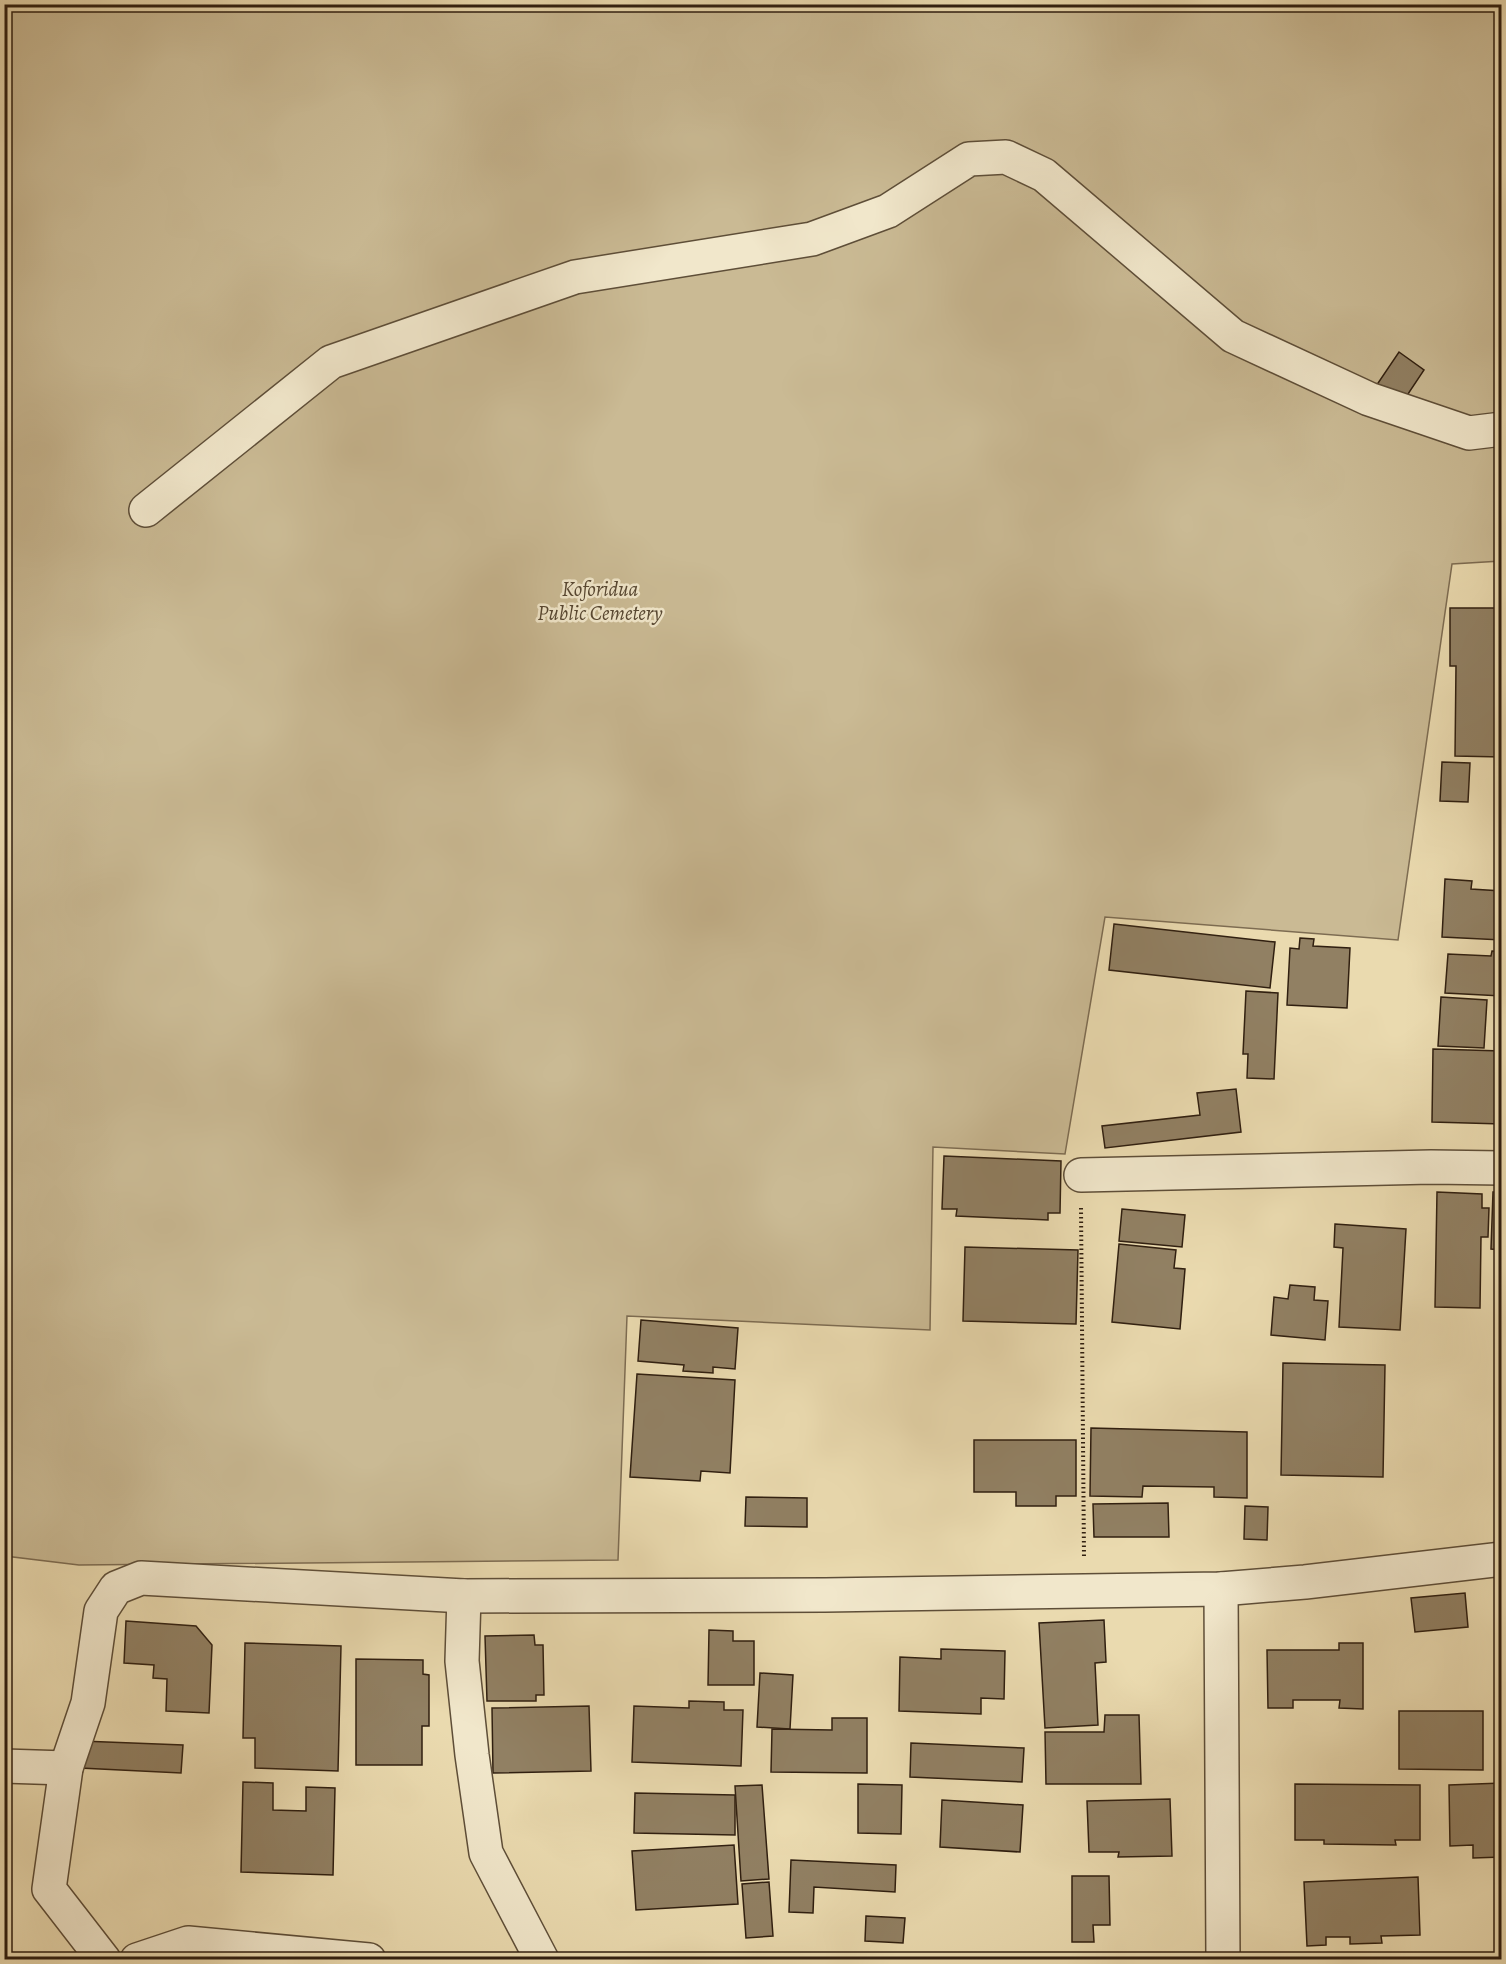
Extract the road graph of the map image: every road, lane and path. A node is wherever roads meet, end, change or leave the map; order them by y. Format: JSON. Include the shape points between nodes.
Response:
{"nodes":[{"id":1,"x":1502,"y":429,"type":"edge"},
{"id":2,"x":146,"y":510,"type":"dead end"},
{"id":3,"x":1502,"y":1168,"type":"edge"},
{"id":4,"x":1081,"y":1175,"type":"joint"},
{"id":5,"x":1502,"y":1559,"type":"edge"},
{"id":6,"x":1221,"y":1590,"type":"junction"},
{"id":7,"x":1084,"y":1591,"type":"junction"},
{"id":8,"x":464,"y":1596,"type":"junction"},
{"id":9,"x":4,"y":1766,"type":"edge"},
{"id":10,"x":66,"y":1768,"type":"junction"},
{"id":11,"x":104,"y":1959,"type":"edge"},
{"id":12,"x":137,"y":1959,"type":"edge"},
{"id":13,"x":369,"y":1959,"type":"edge"},
{"id":14,"x":542,"y":1959,"type":"edge"},
{"id":15,"x":1223,"y":1959,"type":"edge"}],
"edges":[{"from":1,"to":2,"type":"street","via":[[1469,433],[1369,399],[1233,336],[1044,175],[1006,157],[969,159],[888,211],[812,239],[575,277],[331,362]]},
{"from":3,"to":4,"type":"street"},
{"from":4,"to":7,"type":"path"},
{"from":5,"to":6,"type":"street"},
{"from":6,"to":7,"type":"street"},
{"from":6,"to":15,"type":"street"},
{"from":7,"to":8,"type":"street"},
{"from":8,"to":10,"type":"street","via":[[141,1578],[116,1588],[101,1611],[88,1702]]},
{"from":8,"to":14,"type":"street","via":[[462,1660],[486,1853]]},
{"from":9,"to":10,"type":"street"},
{"from":10,"to":11,"type":"street","via":[[49,1889]]},
{"from":12,"to":13,"type":"street","via":[[188,1943]]}]}
